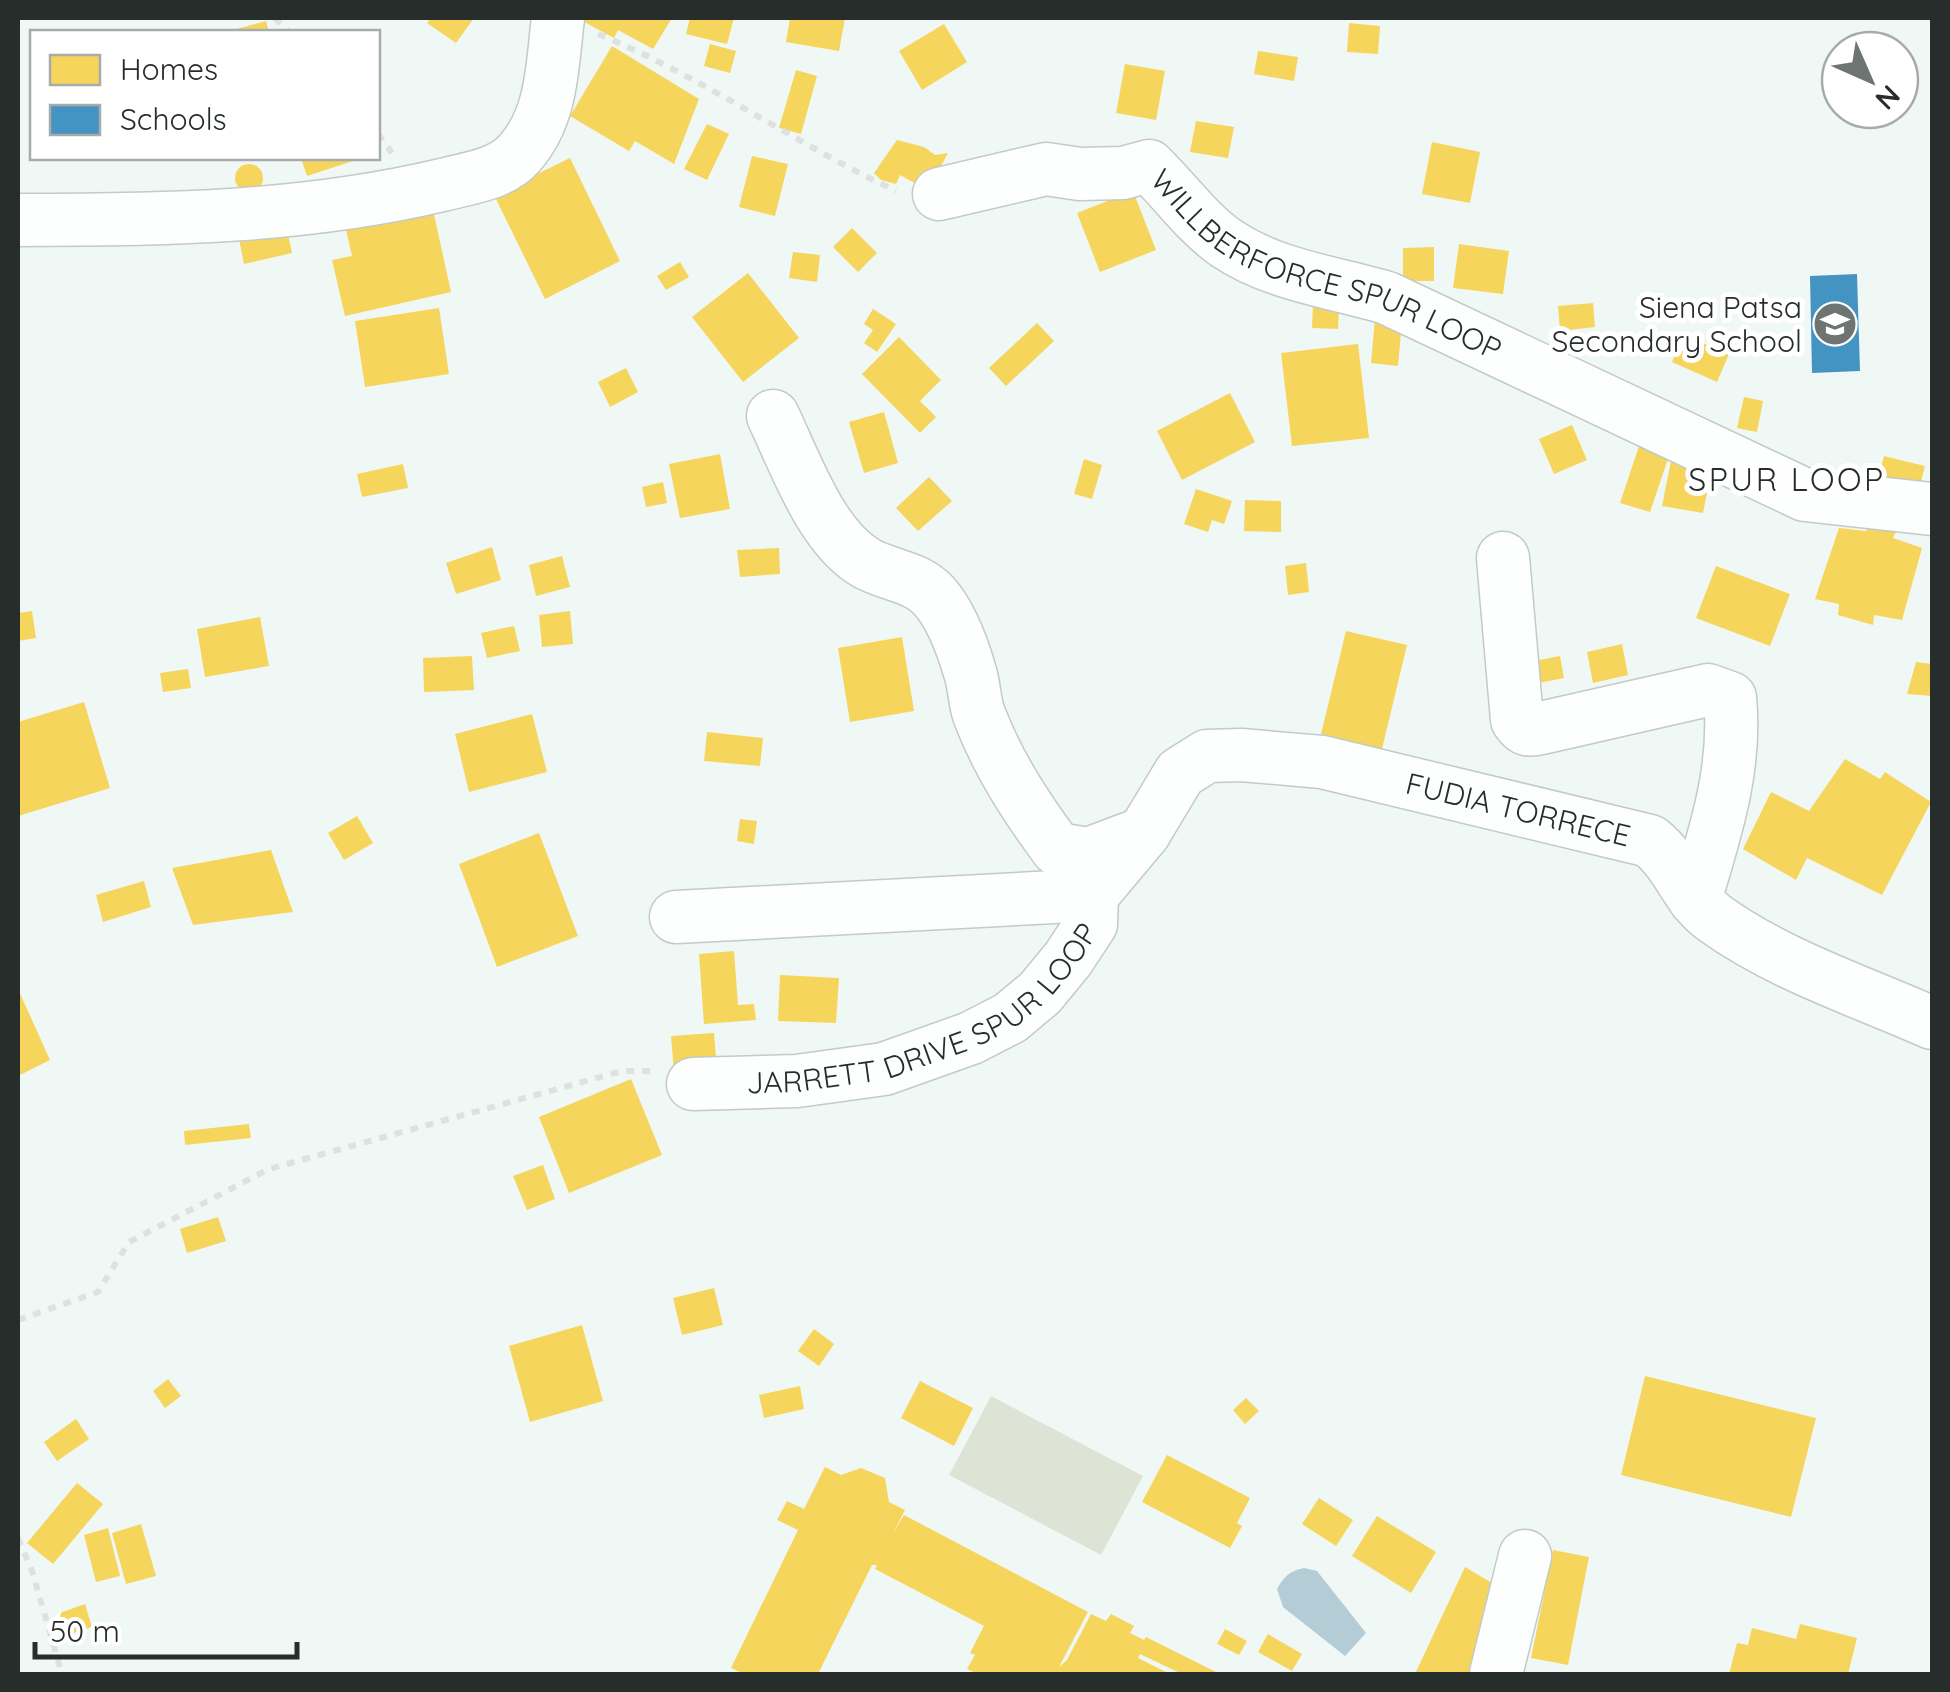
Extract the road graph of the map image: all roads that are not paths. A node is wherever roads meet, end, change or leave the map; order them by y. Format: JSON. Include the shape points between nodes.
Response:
{"nodes":[{"id":1,"x":572,"y":23,"type":"edge"},
{"id":2,"x":939,"y":194,"type":"road end"},
{"id":3,"x":18,"y":220,"type":"edge"},
{"id":4,"x":772,"y":416,"type":"dead end"},
{"id":5,"x":1932,"y":509,"type":"edge"},
{"id":6,"x":1504,"y":558,"type":"dead end"},
{"id":7,"x":1144,"y":832,"type":"junction"},
{"id":8,"x":1092,"y":895,"type":"junction"},
{"id":9,"x":1694,"y":900,"type":"junction"},
{"id":10,"x":676,"y":917,"type":"dead end"},
{"id":11,"x":1932,"y":1023,"type":"edge"},
{"id":12,"x":693,"y":1084,"type":"road end"},
{"id":13,"x":1524,"y":1556,"type":"dead end"},
{"id":14,"x":1496,"y":1674,"type":"edge"}],
"edges":[{"from":1,"to":3,"type":"street","via":[[536,132],[516,157],[491,173],[342,206],[180,220]]},
{"from":2,"to":5,"type":"street","name":"WILLBERFORCE SPUR LOOP","via":[[1046,169],[1123,173],[1150,166],[1224,242],[1258,261],[1386,298],[1806,495]]},
{"from":4,"to":7,"type":"street","via":[[842,545],[935,597],[956,635],[1000,766],[1057,849],[1088,854]]},
{"from":6,"to":9,"type":"street","via":[[1516,720],[1522,728],[1708,690],[1730,698],[1734,733],[1723,807]]},
{"from":7,"to":8,"type":"street","name":"JARRETT DRIVE SPUR LOOP"},
{"from":7,"to":9,"type":"street","name":"FUDIA TORRECE","via":[[1180,772],[1208,756],[1322,762],[1650,842],[1666,854]]},
{"from":8,"to":10,"type":"street"},
{"from":8,"to":12,"type":"street","name":"JARRETT DRIVE SPUR LOOP","via":[[1090,924],[1068,960],[1010,1018],[971,1038],[884,1069]]},
{"from":9,"to":11,"type":"street","name":"FUDIA TORRECE","via":[[1778,956]]},
{"from":13,"to":14,"type":"street"}]}
